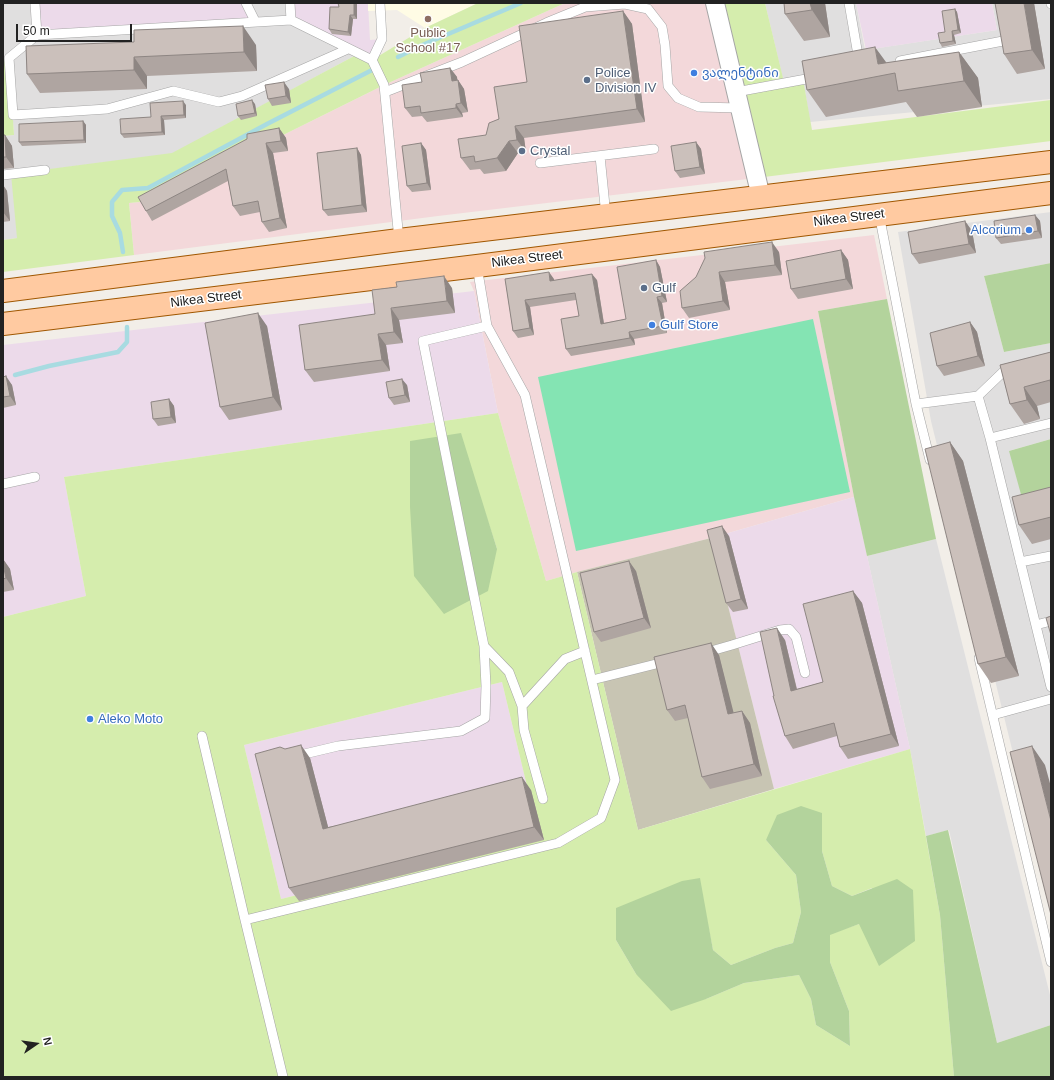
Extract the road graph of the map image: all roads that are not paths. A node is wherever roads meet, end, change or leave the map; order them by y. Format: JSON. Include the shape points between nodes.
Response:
{"nodes":[{"id":1,"x":35,"y":3,"type":"edge"},
{"id":2,"x":246,"y":3,"type":"edge"},
{"id":3,"x":290,"y":3,"type":"edge"},
{"id":4,"x":380,"y":3,"type":"edge"},
{"id":5,"x":715,"y":3,"type":"edge"},
{"id":6,"x":849,"y":3,"type":"edge"},
{"id":7,"x":291,"y":20,"type":"junction"},
{"id":8,"x":255,"y":21,"type":"junction"},
{"id":9,"x":37,"y":35,"type":"junction"},
{"id":10,"x":1004,"y":41,"type":"edge"},
{"id":11,"x":348,"y":48,"type":"junction"},
{"id":12,"x":372,"y":60,"type":"junction"},
{"id":13,"x":890,"y":63,"type":"edge"},
{"id":14,"x":860,"y":69,"type":"edge"},
{"id":15,"x":824,"y":75,"type":"edge"},
{"id":16,"x":385,"y":92,"type":"junction"},
{"id":17,"x":738,"y":100,"type":"junction"},
{"id":18,"x":654,"y":149,"type":"dead end"},
{"id":19,"x":600,"y":156,"type":"junction"},
{"id":20,"x":1051,"y":162,"type":"edge"},
{"id":21,"x":540,"y":163,"type":"dead end"},
{"id":22,"x":45,"y":170,"type":"dead end"},
{"id":23,"x":3,"y":175,"type":"edge"},
{"id":24,"x":1051,"y":192,"type":"edge"},
{"id":25,"x":761,"y":197,"type":"junction"},
{"id":26,"x":879,"y":214,"type":"junction"},
{"id":27,"x":606,"y":216,"type":"junction"},
{"id":28,"x":518,"y":226,"type":"junction"},
{"id":29,"x":399,"y":240,"type":"junction"},
{"id":30,"x":521,"y":260,"type":"junction"},
{"id":31,"x":477,"y":266,"type":"junction"},
{"id":32,"x":3,"y":292,"type":"edge"},
{"id":33,"x":3,"y":324,"type":"edge"},
{"id":34,"x":487,"y":326,"type":"junction"},
{"id":35,"x":1020,"y":367,"type":"edge"},
{"id":36,"x":978,"y":396,"type":"junction"},
{"id":37,"x":916,"y":404,"type":"junction"},
{"id":38,"x":1051,"y":423,"type":"edge"},
{"id":39,"x":990,"y":438,"type":"junction"},
{"id":40,"x":933,"y":472,"type":"edge"},
{"id":41,"x":35,"y":477,"type":"dead end"},
{"id":42,"x":3,"y":484,"type":"edge"},
{"id":43,"x":1051,"y":556,"type":"edge"},
{"id":44,"x":1020,"y":562,"type":"junction"},
{"id":45,"x":1051,"y":621,"type":"edge"},
{"id":46,"x":1036,"y":625,"type":"junction"},
{"id":47,"x":484,"y":646,"type":"junction"},
{"id":48,"x":976,"y":647,"type":"edge"},
{"id":49,"x":585,"y":651,"type":"junction"},
{"id":50,"x":695,"y":655,"type":"edge"},
{"id":51,"x":680,"y":658,"type":"edge"},
{"id":52,"x":805,"y":673,"type":"dead end"},
{"id":53,"x":592,"y":680,"type":"junction"},
{"id":54,"x":1051,"y":687,"type":"edge"},
{"id":55,"x":1051,"y":699,"type":"edge"},
{"id":56,"x":522,"y":706,"type":"junction"},
{"id":57,"x":993,"y":715,"type":"junction"},
{"id":58,"x":202,"y":736,"type":"dead end"},
{"id":59,"x":293,"y":756,"type":"edge"},
{"id":60,"x":543,"y":799,"type":"dead end"},
{"id":61,"x":245,"y":920,"type":"junction"},
{"id":62,"x":1051,"y":962,"type":"edge"},
{"id":63,"x":283,"y":1077,"type":"edge"}],
"edges":[{"from":1,"to":9,"type":"lane"},
{"from":2,"to":8,"type":"lane"},
{"from":3,"to":7,"type":"lane"},
{"from":4,"to":12,"type":"lane","via":[[382,40]]},
{"from":5,"to":17,"type":"street"},
{"from":6,"to":14,"type":"lane"},
{"from":7,"to":8,"type":"lane"},
{"from":7,"to":11,"type":"lane"},
{"from":8,"to":9,"type":"lane"},
{"from":9,"to":11,"type":"lane","via":[[9,58],[13,114],[107,109],[173,91],[220,102],[242,96]]},
{"from":10,"to":13,"type":"lane"},
{"from":11,"to":12,"type":"lane"},
{"from":12,"to":16,"type":"lane","via":[[384,84]]},
{"from":15,"to":17,"type":"lane"},
{"from":16,"to":17,"type":"lane","via":[[462,62],[585,7],[626,4],[648,9],[662,27],[668,86],[678,98],[699,107]]},
{"from":16,"to":29,"type":"lane"},
{"from":17,"to":25,"type":"street"},
{"from":18,"to":19,"type":"lane"},
{"from":19,"to":21,"type":"lane"},
{"from":19,"to":27,"type":"lane"},
{"from":20,"to":25,"type":"main road"},
{"from":22,"to":23,"type":"lane"},
{"from":24,"to":26,"type":"main road","name":"Nikea Street"},
{"from":25,"to":27,"type":"main road"},
{"from":26,"to":30,"type":"main road","name":"Nikea Street"},
{"from":26,"to":37,"type":"lane"},
{"from":27,"to":28,"type":"main road"},
{"from":28,"to":29,"type":"main road"},
{"from":28,"to":30,"type":"main road"},
{"from":29,"to":32,"type":"main road"},
{"from":30,"to":31,"type":"main road","name":"Nikea Street"},
{"from":31,"to":33,"type":"main road","name":"Nikea Street"},
{"from":31,"to":34,"type":"lane"},
{"from":34,"to":47,"type":"lane","via":[[423,341]]},
{"from":34,"to":49,"type":"lane","via":[[525,395]]},
{"from":35,"to":36,"type":"lane","via":[[1004,371]]},
{"from":36,"to":37,"type":"lane"},
{"from":36,"to":39,"type":"lane"},
{"from":37,"to":40,"type":"lane"},
{"from":38,"to":39,"type":"lane"},
{"from":39,"to":44,"type":"lane"},
{"from":41,"to":42,"type":"lane"},
{"from":43,"to":44,"type":"lane"},
{"from":44,"to":46,"type":"lane"},
{"from":45,"to":46,"type":"lane"},
{"from":46,"to":54,"type":"lane"},
{"from":47,"to":56,"type":"lane","via":[[509,672]]},
{"from":47,"to":59,"type":"lane","via":[[485,718],[461,732],[338,746]]},
{"from":48,"to":57,"type":"lane"},
{"from":49,"to":53,"type":"lane"},
{"from":49,"to":56,"type":"lane","via":[[565,659]]},
{"from":50,"to":52,"type":"lane","via":[[789,629],[796,637]]},
{"from":51,"to":53,"type":"lane"},
{"from":53,"to":61,"type":"lane","via":[[615,780],[601,818],[558,843]]},
{"from":55,"to":57,"type":"lane"},
{"from":56,"to":60,"type":"lane","via":[[524,730]]},
{"from":57,"to":62,"type":"lane"},
{"from":58,"to":61,"type":"lane"},
{"from":61,"to":63,"type":"lane"}]}
